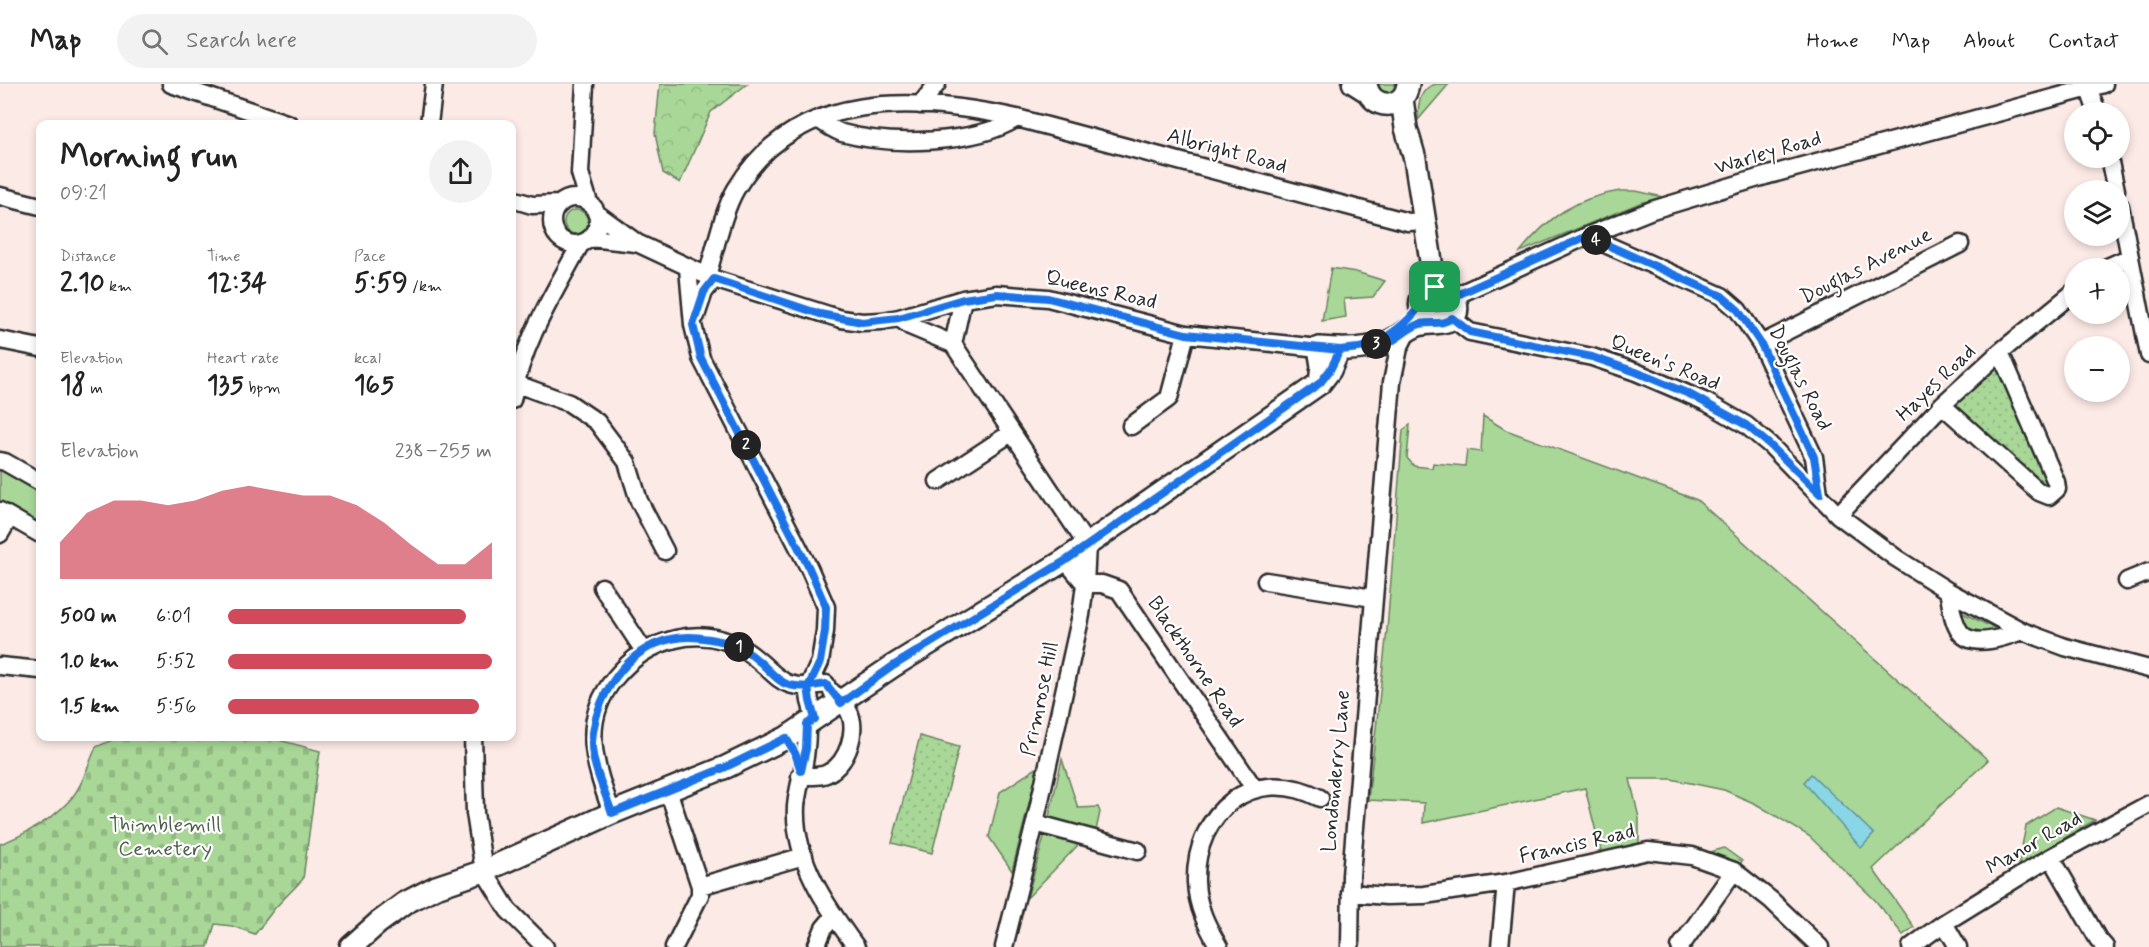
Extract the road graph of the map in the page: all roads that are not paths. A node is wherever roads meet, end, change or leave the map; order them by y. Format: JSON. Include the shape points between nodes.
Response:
{"nodes":[{"id":1,"x":171,"y":84,"type":"edge"},
{"id":2,"x":434,"y":84,"type":"edge"},
{"id":3,"x":585,"y":84,"type":"edge"},
{"id":4,"x":937,"y":84,"type":"edge"},
{"id":5,"x":1351,"y":84,"type":"edge"},
{"id":6,"x":2096,"y":85,"type":"edge"},
{"id":7,"x":1405,"y":92,"type":"edge"},
{"id":8,"x":1370,"y":93,"type":"edge"},
{"id":9,"x":2097,"y":102,"type":"edge"},
{"id":10,"x":2104,"y":102,"type":"edge"},
{"id":11,"x":920,"y":105,"type":"junction"},
{"id":12,"x":1017,"y":118,"type":"junction"},
{"id":13,"x":818,"y":119,"type":"junction"},
{"id":14,"x":277,"y":120,"type":"edge"},
{"id":15,"x":430,"y":120,"type":"edge"},
{"id":16,"x":1406,"y":128,"type":"junction"},
{"id":17,"x":580,"y":173,"type":"junction"},
{"id":18,"x":0,"y":196,"type":"edge"},
{"id":19,"x":516,"y":200,"type":"edge"},
{"id":20,"x":564,"y":201,"type":"junction"},
{"id":21,"x":36,"y":205,"type":"edge"},
{"id":22,"x":532,"y":205,"type":"junction"},
{"id":23,"x":593,"y":208,"type":"junction"},
{"id":24,"x":1426,"y":221,"type":"junction"},
{"id":25,"x":556,"y":233,"type":"junction"},
{"id":26,"x":1587,"y":236,"type":"junction"},
{"id":27,"x":586,"y":240,"type":"junction"},
{"id":28,"x":637,"y":243,"type":"junction"},
{"id":29,"x":1960,"y":244,"type":"dead end"},
{"id":30,"x":2128,"y":246,"type":"edge"},
{"id":31,"x":2130,"y":257,"type":"joint"},
{"id":32,"x":688,"y":268,"type":"junction"},
{"id":33,"x":711,"y":277,"type":"junction"},
{"id":34,"x":561,"y":279,"type":"junction"},
{"id":35,"x":1435,"y":287,"type":"junction"},
{"id":36,"x":1455,"y":296,"type":"junction"},
{"id":37,"x":963,"y":299,"type":"junction"},
{"id":38,"x":2064,"y":300,"type":"edge"},
{"id":39,"x":1420,"y":306,"type":"junction"},
{"id":40,"x":899,"y":318,"type":"junction"},
{"id":41,"x":1443,"y":321,"type":"junction"},
{"id":42,"x":693,"y":325,"type":"junction"},
{"id":43,"x":1407,"y":332,"type":"junction"},
{"id":44,"x":1186,"y":334,"type":"junction"},
{"id":45,"x":0,"y":340,"type":"edge"},
{"id":46,"x":953,"y":344,"type":"junction"},
{"id":47,"x":1761,"y":344,"type":"junction"},
{"id":48,"x":1372,"y":345,"type":"junction"},
{"id":49,"x":36,"y":347,"type":"edge"},
{"id":50,"x":1329,"y":349,"type":"junction"},
{"id":51,"x":2000,"y":352,"type":"junction"},
{"id":52,"x":2149,"y":355,"type":"edge"},
{"id":53,"x":1392,"y":382,"type":"junction"},
{"id":54,"x":516,"y":383,"type":"edge"},
{"id":55,"x":516,"y":393,"type":"edge"},
{"id":56,"x":1942,"y":405,"type":"junction"},
{"id":57,"x":1131,"y":426,"type":"dead end"},
{"id":58,"x":1011,"y":433,"type":"junction"},
{"id":59,"x":0,"y":461,"type":"edge"},
{"id":60,"x":36,"y":480,"type":"edge"},
{"id":61,"x":938,"y":481,"type":"dead end"},
{"id":62,"x":1820,"y":494,"type":"junction"},
{"id":63,"x":5,"y":514,"type":"edge"},
{"id":64,"x":1838,"y":515,"type":"junction"},
{"id":65,"x":36,"y":532,"type":"edge"},
{"id":66,"x":0,"y":534,"type":"edge"},
{"id":67,"x":675,"y":535,"type":"dead end"},
{"id":68,"x":1087,"y":545,"type":"junction"},
{"id":69,"x":1065,"y":561,"type":"junction"},
{"id":70,"x":2149,"y":572,"type":"edge"},
{"id":71,"x":1266,"y":581,"type":"dead end"},
{"id":72,"x":2127,"y":581,"type":"dead end"},
{"id":73,"x":1085,"y":584,"type":"junction"},
{"id":74,"x":602,"y":587,"type":"dead end"},
{"id":75,"x":1948,"y":591,"type":"junction"},
{"id":76,"x":1373,"y":598,"type":"junction"},
{"id":77,"x":2022,"y":631,"type":"junction"},
{"id":78,"x":644,"y":651,"type":"junction"},
{"id":79,"x":820,"y":662,"type":"junction"},
{"id":80,"x":0,"y":666,"type":"edge"},
{"id":81,"x":2149,"y":669,"type":"edge"},
{"id":82,"x":36,"y":670,"type":"edge"},
{"id":83,"x":826,"y":684,"type":"junction"},
{"id":84,"x":808,"y":687,"type":"junction"},
{"id":85,"x":841,"y":703,"type":"junction"},
{"id":86,"x":811,"y":722,"type":"junction"},
{"id":87,"x":786,"y":738,"type":"junction"},
{"id":88,"x":473,"y":741,"type":"edge"},
{"id":89,"x":801,"y":774,"type":"junction"},
{"id":90,"x":1254,"y":788,"type":"junction"},
{"id":91,"x":668,"y":790,"type":"junction"},
{"id":92,"x":1320,"y":798,"type":"dead end"},
{"id":93,"x":2149,"y":804,"type":"edge"},
{"id":94,"x":612,"y":813,"type":"junction"},
{"id":95,"x":1035,"y":823,"type":"junction"},
{"id":96,"x":1138,"y":851,"type":"dead end"},
{"id":97,"x":804,"y":856,"type":"junction"},
{"id":98,"x":2051,"y":856,"type":"junction"},
{"id":99,"x":484,"y":871,"type":"junction"},
{"id":100,"x":1734,"y":871,"type":"junction"},
{"id":101,"x":1506,"y":883,"type":"junction"},
{"id":102,"x":700,"y":886,"type":"junction"},
{"id":103,"x":1350,"y":893,"type":"junction"},
{"id":104,"x":834,"y":916,"type":"junction"},
{"id":105,"x":1944,"y":923,"type":"junction"},
{"id":106,"x":351,"y":947,"type":"edge"},
{"id":107,"x":365,"y":947,"type":"edge"},
{"id":108,"x":545,"y":947,"type":"edge"},
{"id":109,"x":674,"y":947,"type":"edge"},
{"id":110,"x":816,"y":947,"type":"edge"},
{"id":111,"x":856,"y":947,"type":"edge"},
{"id":112,"x":1004,"y":947,"type":"edge"},
{"id":113,"x":1219,"y":947,"type":"edge"},
{"id":114,"x":1350,"y":947,"type":"edge"},
{"id":115,"x":1500,"y":947,"type":"edge"},
{"id":116,"x":1680,"y":947,"type":"edge"},
{"id":117,"x":1820,"y":947,"type":"edge"},
{"id":118,"x":1911,"y":947,"type":"edge"},
{"id":119,"x":1958,"y":947,"type":"edge"},
{"id":120,"x":2105,"y":947,"type":"edge"}],
"edges":[{"from":1,"to":14,"type":"street"},
{"from":2,"to":15,"type":"street"},
{"from":3,"to":17,"type":"street"},
{"from":4,"to":11,"type":"street"},
{"from":5,"to":8,"type":"street"},
{"from":6,"to":9,"type":"street"},
{"from":6,"to":10,"type":"street"},
{"from":6,"to":26,"type":"street","name":"Warley Road","via":[[1765,176],[1652,210]]},
{"from":7,"to":8,"type":"main road","via":[[1393,104],[1382,104]]},
{"from":7,"to":16,"type":"main road"},
{"from":8,"to":16,"type":"main road"},
{"from":11,"to":12,"type":"street","name":"Albright Road","via":[[973,108]]},
{"from":11,"to":13,"type":"street","name":"Albright Road","via":[[873,105]]},
{"from":12,"to":13,"type":"street","via":[[1005,126],[975,133],[901,142],[839,132]]},
{"from":12,"to":24,"type":"street","name":"Albright Road","via":[[1408,222]]},
{"from":13,"to":33,"type":"street","name":"Albright Road","via":[[784,137],[755,160],[735,191]]},
{"from":16,"to":24,"type":"main road"},
{"from":17,"to":20,"type":"street"},
{"from":17,"to":23,"type":"street"},
{"from":18,"to":21,"type":"street"},
{"from":19,"to":22,"type":"street"},
{"from":20,"to":22,"type":"street"},
{"from":20,"to":23,"type":"street","via":[[580,198]]},
{"from":20,"to":25,"type":"street","via":[[553,215]]},
{"from":22,"to":25,"type":"street"},
{"from":23,"to":27,"type":"street","via":[[596,229]]},
{"from":23,"to":28,"type":"street","name":"Queens Road"},
{"from":24,"to":35,"type":"main road"},
{"from":25,"to":27,"type":"street","via":[[569,243]]},
{"from":25,"to":34,"type":"street","via":[[563,256]]},
{"from":26,"to":36,"type":"street","name":"Warley Road"},
{"from":26,"to":47,"type":"street","name":"Douglas Road","via":[[1722,296],[1738,310]]},
{"from":27,"to":28,"type":"street","name":"Queens Road"},
{"from":27,"to":34,"type":"street"},
{"from":28,"to":32,"type":"street","name":"Queens Road"},
{"from":29,"to":47,"type":"street","name":"Douglas Avenue"},
{"from":30,"to":31,"type":"street"},
{"from":31,"to":52,"type":"street"},
{"from":32,"to":33,"type":"street","name":"Queens Road"},
{"from":32,"to":42,"type":"street"},
{"from":33,"to":40,"type":"street","name":"Queens Road","via":[[841,319],[862,322]]},
{"from":33,"to":42,"type":"street","name":"Albright Road"},
{"from":34,"to":54,"type":"street","via":[[530,339]]},
{"from":35,"to":36,"type":"main road","via":[[1447,289]]},
{"from":35,"to":39,"type":"main road","via":[[1425,292]]},
{"from":36,"to":41,"type":"main road","via":[[1457,305]]},
{"from":37,"to":40,"type":"street","name":"Queens Road"},
{"from":37,"to":44,"type":"street","name":"Queens Road","via":[[997,294],[1048,298]]},
{"from":37,"to":46,"type":"street"},
{"from":38,"to":51,"type":"street","name":"Hayes Road"},
{"from":39,"to":41,"type":"main road","via":[[1426,320]]},
{"from":39,"to":48,"type":"main road"},
{"from":40,"to":46,"type":"street"},
{"from":41,"to":43,"type":"main road","via":[[1416,326]]},
{"from":41,"to":62,"type":"street","name":"Queen's Road","via":[[1470,332],[1592,357],[1689,394],[1746,425]]},
{"from":42,"to":79,"type":"street","via":[[701,358],[815,564],[826,607]]},
{"from":43,"to":48,"type":"main road","via":[[1387,343]]},
{"from":43,"to":53,"type":"street","name":"Londonderry Lane","via":[[1399,348]]},
{"from":44,"to":50,"type":"street","name":"Queens Road"},
{"from":44,"to":57,"type":"street","via":[[1169,398]]},
{"from":45,"to":49,"type":"street"},
{"from":46,"to":58,"type":"street"},
{"from":47,"to":62,"type":"street","name":"Douglas Road","via":[[1814,457]]},
{"from":48,"to":50,"type":"main road"},
{"from":48,"to":53,"type":"street","name":"Londonderry Lane","via":[[1382,357]]},
{"from":50,"to":68,"type":"main road","via":[[1330,370],[1320,383]]},
{"from":51,"to":56,"type":"street","name":"Hayes Road"},
{"from":51,"to":56,"type":"street","via":[[2056,482],[2054,493],[2049,496],[2039,492]]},
{"from":53,"to":76,"type":"street","name":"Londonderry Lane"},
{"from":55,"to":67,"type":"street","via":[[569,403],[597,422],[627,462],[639,501],[661,544]]},
{"from":56,"to":64,"type":"street","name":"Hayes Road"},
{"from":58,"to":61,"type":"street"},
{"from":58,"to":68,"type":"street"},
{"from":59,"to":60,"type":"street"},
{"from":62,"to":64,"type":"street","name":"Queen's Road"},
{"from":63,"to":65,"type":"street"},
{"from":63,"to":66,"type":"street"},
{"from":64,"to":75,"type":"street","name":"Queen's Road"},
{"from":68,"to":69,"type":"main road"},
{"from":68,"to":73,"type":"street"},
{"from":69,"to":73,"type":"street"},
{"from":69,"to":85,"type":"main road","via":[[893,666]]},
{"from":70,"to":72,"type":"street"},
{"from":71,"to":76,"type":"street"},
{"from":73,"to":90,"type":"street","name":"Blackthorne Road","via":[[1119,590]]},
{"from":73,"to":95,"type":"street","name":"Primrose Hill"},
{"from":74,"to":78,"type":"street"},
{"from":75,"to":77,"type":"street","name":"Queen's Road"},
{"from":75,"to":77,"type":"street","via":[[1960,632],[1968,639],[1989,640]]},
{"from":76,"to":103,"type":"street","name":"Londonderry Lane"},
{"from":77,"to":81,"type":"street","name":"Queen's Road","via":[[2065,647]]},
{"from":78,"to":84,"type":"street","via":[[679,638],[729,643],[758,660],[787,685]]},
{"from":78,"to":94,"type":"street","via":[[609,686],[597,713],[592,744]]},
{"from":79,"to":83,"type":"street"},
{"from":79,"to":84,"type":"street"},
{"from":80,"to":82,"type":"street"},
{"from":83,"to":84,"type":"street"},
{"from":83,"to":85,"type":"street"},
{"from":84,"to":86,"type":"street"},
{"from":85,"to":86,"type":"main road"},
{"from":85,"to":89,"type":"street","via":[[852,722],[852,737],[845,756],[827,775]]},
{"from":86,"to":87,"type":"main road"},
{"from":86,"to":89,"type":"street"},
{"from":87,"to":89,"type":"street"},
{"from":87,"to":91,"type":"main road"},
{"from":88,"to":99,"type":"street","via":[[475,813]]},
{"from":89,"to":97,"type":"street","via":[[796,808]]},
{"from":90,"to":92,"type":"street","via":[[1294,788]]},
{"from":90,"to":113,"type":"street","via":[[1234,798],[1224,809],[1208,829],[1198,856],[1199,902]]},
{"from":91,"to":94,"type":"main road"},
{"from":91,"to":102,"type":"street"},
{"from":93,"to":98,"type":"street","name":"Manor Road"},
{"from":94,"to":99,"type":"main road"},
{"from":95,"to":96,"type":"street"},
{"from":95,"to":112,"type":"street","name":"Primrose Hill"},
{"from":97,"to":102,"type":"street"},
{"from":97,"to":104,"type":"street"},
{"from":98,"to":105,"type":"street","name":"Manor Road"},
{"from":98,"to":120,"type":"street"},
{"from":99,"to":106,"type":"main road","via":[[436,887],[405,903]]},
{"from":99,"to":107,"type":"main road","via":[[408,914]]},
{"from":99,"to":108,"type":"street","via":[[508,910]]},
{"from":100,"to":101,"type":"street","name":"Francis Road","via":[[1692,856],[1648,851]]},
{"from":100,"to":116,"type":"street"},
{"from":100,"to":117,"type":"street","name":"Francis Road","via":[[1772,900]]},
{"from":101,"to":103,"type":"street","name":"Francis Road","via":[[1424,895]]},
{"from":101,"to":115,"type":"street"},
{"from":102,"to":109,"type":"street","via":[[700,895]]},
{"from":103,"to":114,"type":"street","name":"Londonderry Lane"},
{"from":104,"to":110,"type":"street"},
{"from":104,"to":111,"type":"street"},
{"from":105,"to":118,"type":"street","name":"Manor Road"},
{"from":105,"to":119,"type":"street"}]}
